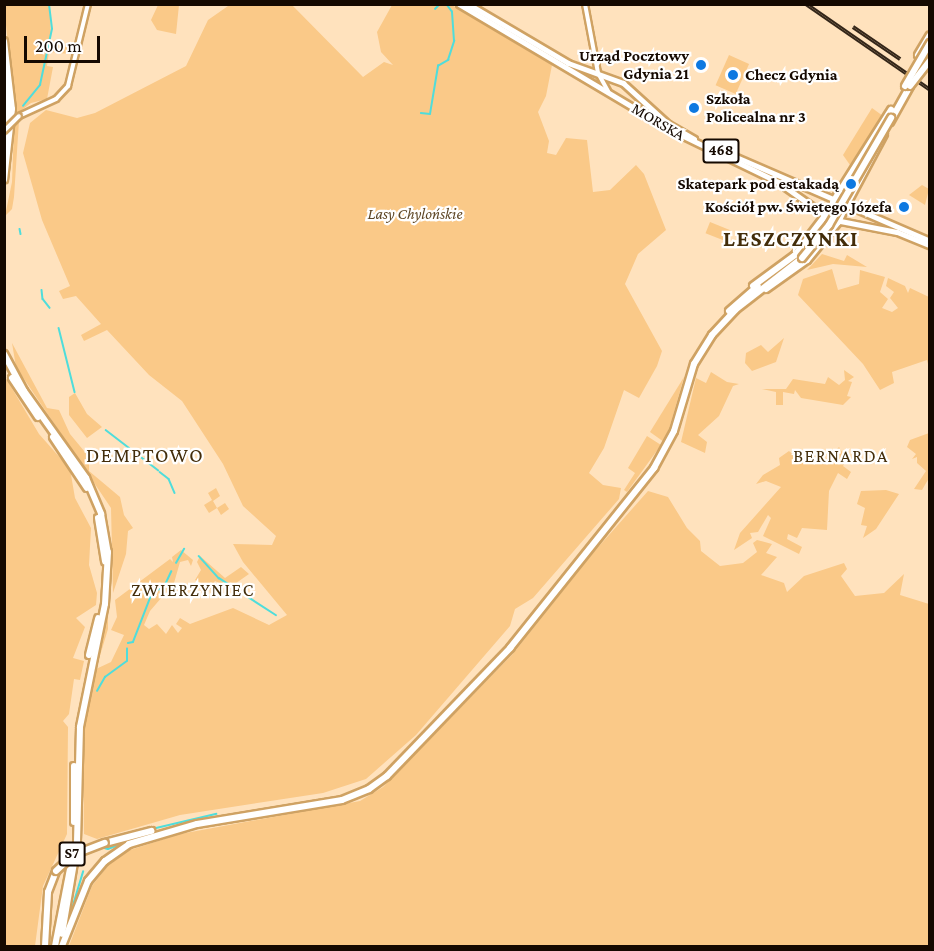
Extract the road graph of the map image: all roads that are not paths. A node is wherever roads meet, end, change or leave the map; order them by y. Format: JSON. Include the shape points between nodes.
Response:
{"nodes":[{"id":1,"x":88,"y":4,"type":"edge"},
{"id":2,"x":459,"y":4,"type":"edge"},
{"id":3,"x":468,"y":4,"type":"edge"},
{"id":4,"x":585,"y":4,"type":"edge"},
{"id":5,"x":930,"y":35,"type":"edge"},
{"id":6,"x":4,"y":41,"type":"edge"},
{"id":7,"x":930,"y":43,"type":"edge"},
{"id":8,"x":930,"y":51,"type":"edge"},
{"id":9,"x":930,"y":60,"type":"edge"},
{"id":10,"x":596,"y":64,"type":"junction"},
{"id":11,"x":4,"y":65,"type":"edge"},
{"id":12,"x":589,"y":70,"type":"junction"},
{"id":13,"x":598,"y":73,"type":"junction"},
{"id":14,"x":907,"y":86,"type":"junction"},
{"id":15,"x":610,"y":94,"type":"junction"},
{"id":16,"x":890,"y":117,"type":"junction"},
{"id":17,"x":4,"y":131,"type":"edge"},
{"id":18,"x":4,"y":149,"type":"edge"},
{"id":19,"x":4,"y":180,"type":"edge"},
{"id":20,"x":833,"y":202,"type":"junction"},
{"id":21,"x":845,"y":207,"type":"junction"},
{"id":22,"x":825,"y":216,"type":"junction"},
{"id":23,"x":837,"y":222,"type":"junction"},
{"id":24,"x":811,"y":237,"type":"junction"},
{"id":25,"x":930,"y":243,"type":"edge"},
{"id":26,"x":821,"y":246,"type":"junction"},
{"id":27,"x":801,"y":257,"type":"junction"},
{"id":28,"x":745,"y":302,"type":"junction"},
{"id":29,"x":736,"y":304,"type":"junction"},
{"id":30,"x":4,"y":354,"type":"edge"},
{"id":31,"x":4,"y":364,"type":"edge"},
{"id":32,"x":670,"y":437,"type":"junction"},
{"id":33,"x":105,"y":594,"type":"junction"},
{"id":34,"x":386,"y":774,"type":"junction"},
{"id":35,"x":45,"y":946,"type":"edge"},
{"id":36,"x":59,"y":946,"type":"edge"}],
"edges":[{"from":1,"to":17,"type":"street","bridge":true,"via":[[71,80],[60,95],[19,116]]},
{"from":2,"to":15,"type":"main road","name":"MORSKA","number":"468"},
{"from":3,"to":12,"type":"main road","name":"MORSKA","number":"468","via":[[563,60]]},
{"from":4,"to":10,"type":"street"},
{"from":5,"to":14,"type":"highway","bridge":true},
{"from":6,"to":19,"type":"highway","via":[[12,109]]},
{"from":7,"to":14,"type":"highway","bridge":true},
{"from":8,"to":14,"type":"highway","bridge":true},
{"from":9,"to":14,"type":"highway","bridge":true},
{"from":10,"to":12,"type":"street"},
{"from":10,"to":13,"type":"street"},
{"from":11,"to":18,"type":"highway","via":[[8,98]]},
{"from":12,"to":13,"type":"main road","name":"MORSKA","number":"468"},
{"from":13,"to":15,"type":"street"},
{"from":13,"to":20,"type":"main road","name":"MORSKA","number":"468","via":[[627,86],[685,134]]},
{"from":14,"to":16,"type":"highway"},
{"from":15,"to":22,"type":"main road","name":"MORSKA","number":"468","via":[[685,138],[778,182]]},
{"from":16,"to":20,"type":"highway","bridge":true},
{"from":16,"to":21,"type":"highway","bridge":true,"via":[[861,182]]},
{"from":16,"to":27,"type":"highway","bridge":true},
{"from":20,"to":21,"type":"main road","name":"MORSKA","number":"468"},
{"from":20,"to":22,"type":"main road"},
{"from":21,"to":23,"type":"main road"},
{"from":21,"to":25,"type":"main road","name":"MORSKA","number":"468"},
{"from":22,"to":23,"type":"main road","name":"MORSKA","number":"468"},
{"from":22,"to":24,"type":"highway"},
{"from":23,"to":25,"type":"main road","name":"MORSKA","number":"468","via":[[897,232]]},
{"from":23,"to":26,"type":"highway"},
{"from":24,"to":26,"type":"highway"},
{"from":24,"to":29,"type":"highway"},
{"from":26,"to":28,"type":"highway","via":[[791,273]]},
{"from":27,"to":28,"type":"highway"},
{"from":27,"to":29,"type":"highway"},
{"from":28,"to":32,"type":"highway","via":[[723,322],[699,354]]},
{"from":29,"to":32,"type":"highway","via":[[694,355]]},
{"from":30,"to":33,"type":"highway","number":"S7","via":[[94,493],[107,543]]},
{"from":31,"to":33,"type":"highway","number":"S7","via":[[91,497],[103,544]]},
{"from":32,"to":34,"type":"highway","via":[[545,602],[478,679]]},
{"from":33,"to":36,"type":"highway","number":"S7","via":[[76,719],[73,849]]},
{"from":34,"to":35,"type":"highway","bridge":true,"via":[[341,796],[219,815],[105,843],[74,855],[56,871],[48,892]]},
{"from":34,"to":36,"type":"highway","via":[[369,789],[342,800],[168,831],[138,840],[107,859],[79,897]]}]}
